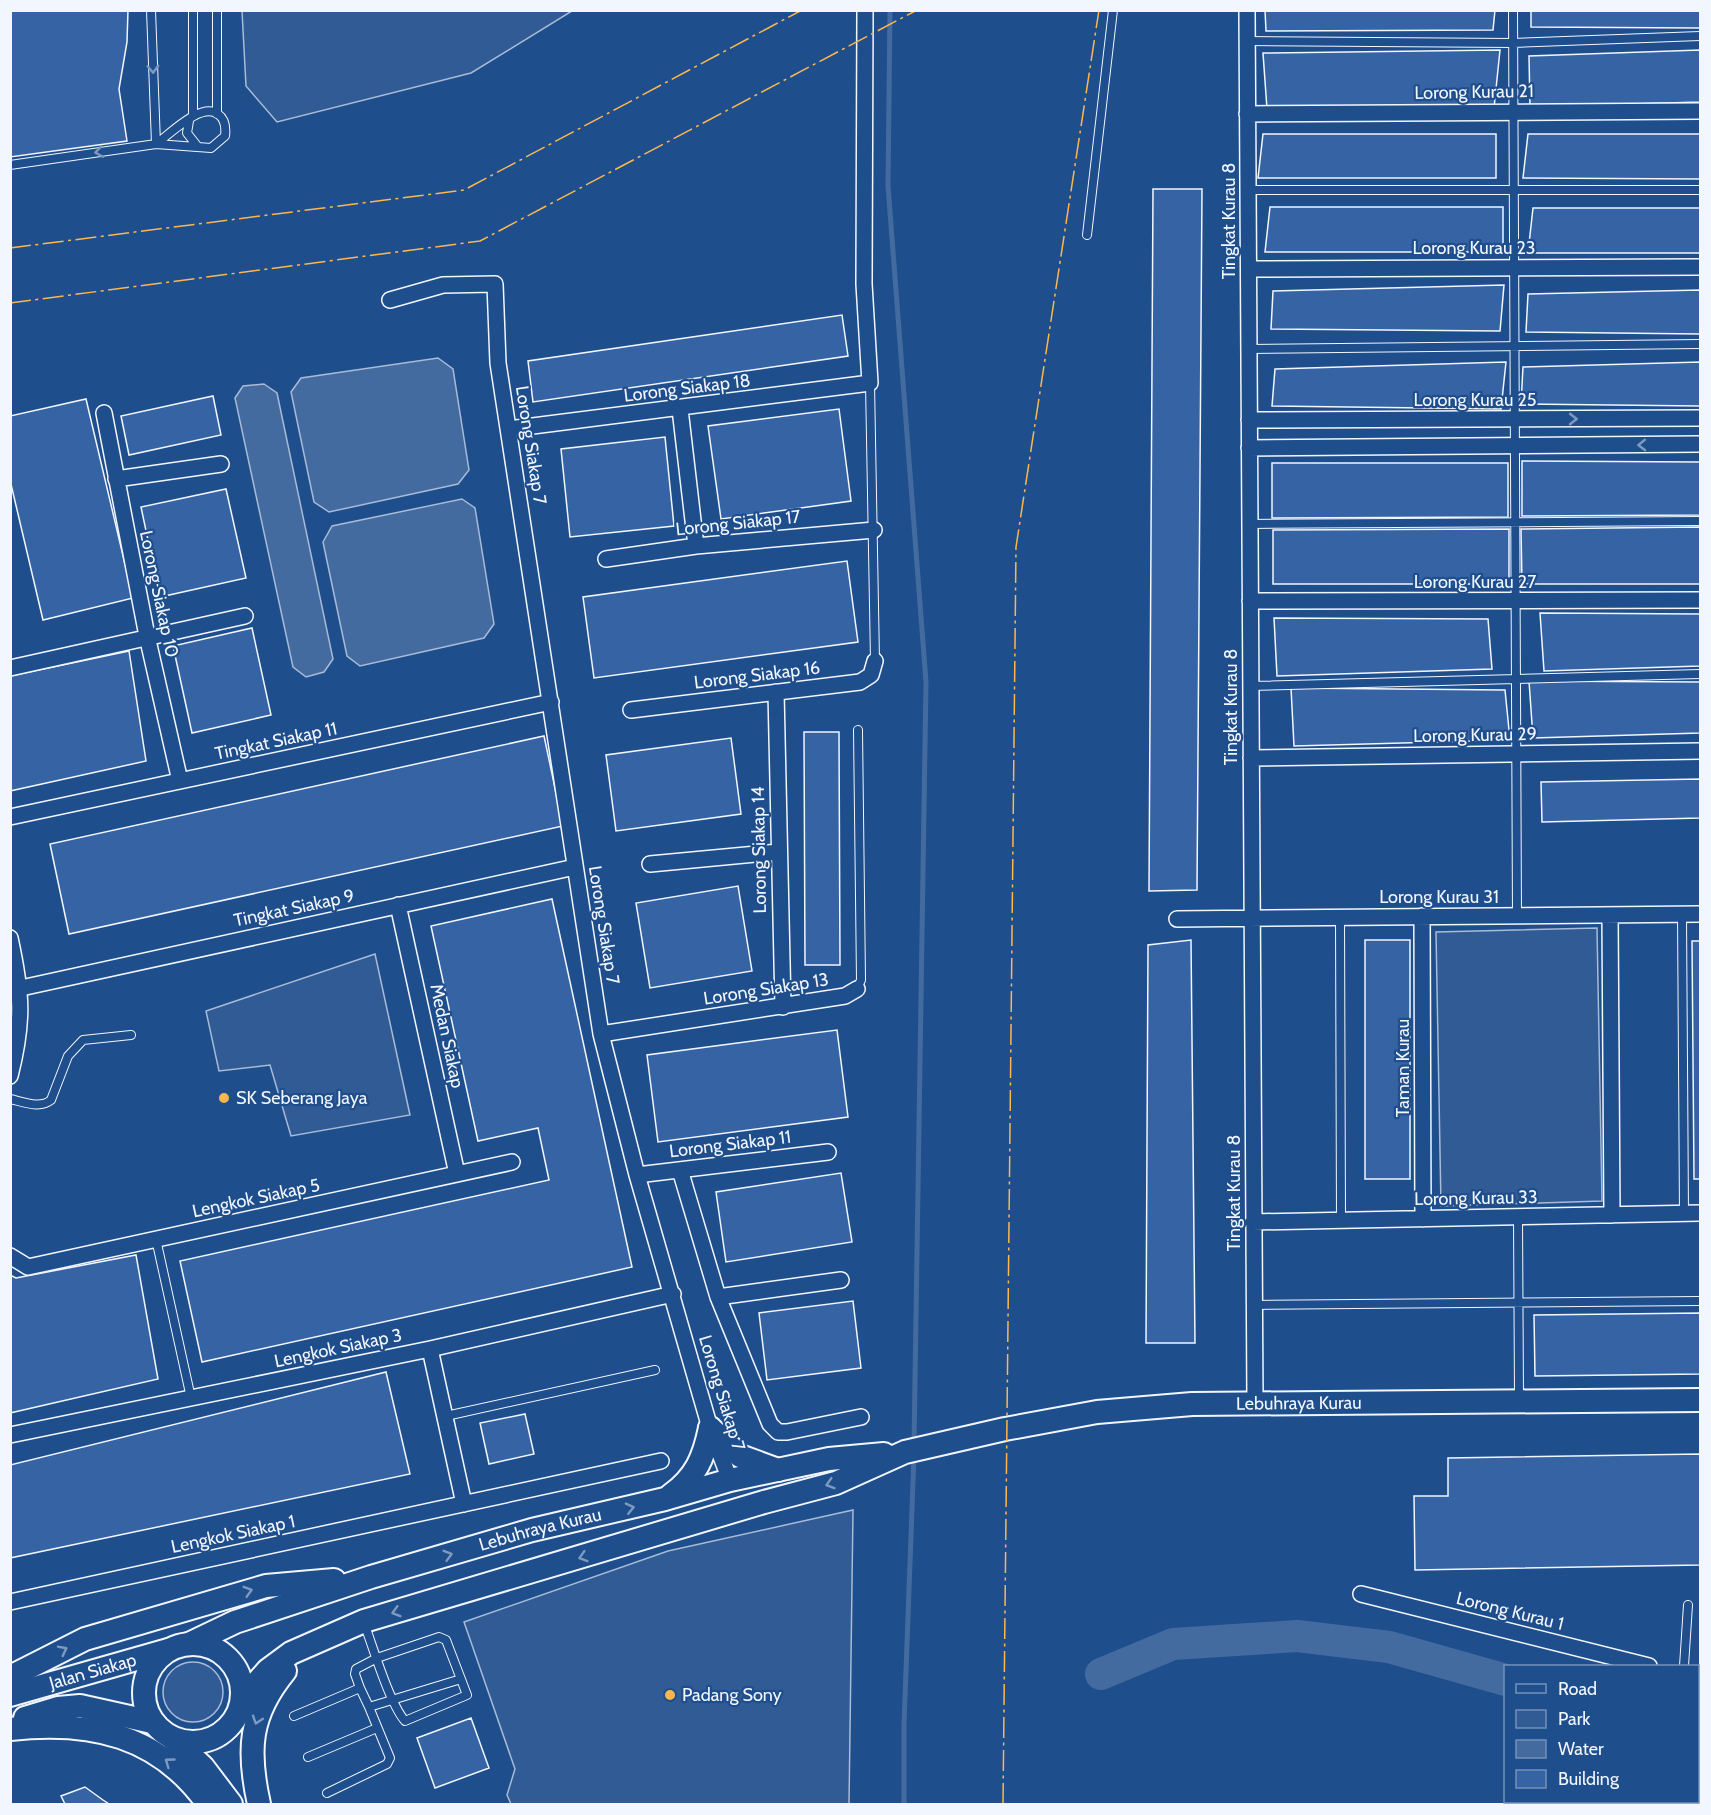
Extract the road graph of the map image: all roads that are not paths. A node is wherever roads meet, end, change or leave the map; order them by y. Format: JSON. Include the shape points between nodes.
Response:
{"nodes":[{"id":1,"x":151,"y":10,"type":"edge"},
{"id":2,"x":193,"y":10,"type":"edge"},
{"id":3,"x":217,"y":10,"type":"edge"},
{"id":4,"x":865,"y":10,"type":"edge"},
{"id":5,"x":1113,"y":10,"type":"edge"},
{"id":6,"x":1247,"y":10,"type":"edge"},
{"id":7,"x":1513,"y":10,"type":"edge"},
{"id":8,"x":1701,"y":36,"type":"edge"},
{"id":9,"x":1247,"y":41,"type":"junction"},
{"id":10,"x":1513,"y":43,"type":"junction"},
{"id":11,"x":1513,"y":111,"type":"junction"},
{"id":12,"x":1701,"y":111,"type":"edge"},
{"id":13,"x":217,"y":114,"type":"junction"},
{"id":14,"x":1248,"y":114,"type":"junction"},
{"id":15,"x":191,"y":118,"type":"junction"},
{"id":16,"x":156,"y":144,"type":"junction"},
{"id":17,"x":199,"y":147,"type":"junction"},
{"id":18,"x":10,"y":165,"type":"edge"},
{"id":19,"x":1248,"y":190,"type":"junction"},
{"id":20,"x":1514,"y":190,"type":"junction"},
{"id":21,"x":1701,"y":190,"type":"edge"},
{"id":22,"x":1087,"y":235,"type":"dead end"},
{"id":23,"x":1701,"y":267,"type":"edge"},
{"id":24,"x":1514,"y":268,"type":"junction"},
{"id":25,"x":1248,"y":269,"type":"junction"},
{"id":26,"x":390,"y":300,"type":"dead end"},
{"id":27,"x":1701,"y":345,"type":"edge"},
{"id":28,"x":1514,"y":346,"type":"junction"},
{"id":29,"x":1249,"y":349,"type":"junction"},
{"id":30,"x":870,"y":383,"type":"junction"},
{"id":31,"x":680,"y":410,"type":"junction"},
{"id":32,"x":104,"y":413,"type":"dead end"},
{"id":33,"x":1701,"y":418,"type":"edge"},
{"id":34,"x":1514,"y":419,"type":"junction"},
{"id":35,"x":1249,"y":420,"type":"junction"},
{"id":36,"x":508,"y":429,"type":"junction"},
{"id":37,"x":1701,"y":444,"type":"edge"},
{"id":38,"x":1515,"y":446,"type":"junction"},
{"id":39,"x":1249,"y":448,"type":"junction"},
{"id":40,"x":221,"y":464,"type":"dead end"},
{"id":41,"x":116,"y":479,"type":"junction"},
{"id":42,"x":1701,"y":520,"type":"edge"},
{"id":43,"x":1515,"y":522,"type":"junction"},
{"id":44,"x":1250,"y":524,"type":"junction"},
{"id":45,"x":874,"y":530,"type":"junction"},
{"id":46,"x":696,"y":546,"type":"junction"},
{"id":47,"x":606,"y":559,"type":"dead end"},
{"id":48,"x":1701,"y":600,"type":"edge"},
{"id":49,"x":1250,"y":601,"type":"junction"},
{"id":50,"x":1515,"y":602,"type":"junction"},
{"id":51,"x":245,"y":616,"type":"dead end"},
{"id":52,"x":147,"y":636,"type":"junction"},
{"id":53,"x":875,"y":661,"type":"joint"},
{"id":54,"x":10,"y":668,"type":"edge"},
{"id":55,"x":1701,"y":674,"type":"edge"},
{"id":56,"x":1516,"y":678,"type":"junction"},
{"id":57,"x":1250,"y":686,"type":"junction"},
{"id":58,"x":776,"y":692,"type":"junction"},
{"id":59,"x":551,"y":702,"type":"junction"},
{"id":60,"x":631,"y":710,"type":"dead end"},
{"id":61,"x":858,"y":730,"type":"dead end"},
{"id":62,"x":1701,"y":751,"type":"edge"},
{"id":63,"x":1516,"y":753,"type":"junction"},
{"id":64,"x":1251,"y":758,"type":"junction"},
{"id":65,"x":180,"y":781,"type":"junction"},
{"id":66,"x":10,"y":817,"type":"edge"},
{"id":67,"x":778,"y":852,"type":"junction"},
{"id":68,"x":650,"y":864,"type":"dead end"},
{"id":69,"x":576,"y":867,"type":"junction"},
{"id":70,"x":399,"y":905,"type":"junction"},
{"id":71,"x":1682,"y":914,"type":"junction"},
{"id":72,"x":1701,"y":914,"type":"edge"},
{"id":73,"x":1610,"y":915,"type":"junction"},
{"id":74,"x":1422,"y":916,"type":"junction"},
{"id":75,"x":1517,"y":916,"type":"junction"},
{"id":76,"x":1340,"y":917,"type":"junction"},
{"id":77,"x":1252,"y":918,"type":"junction"},
{"id":78,"x":1177,"y":919,"type":"dead end"},
{"id":79,"x":10,"y":938,"type":"edge"},
{"id":80,"x":21,"y":988,"type":"junction"},
{"id":81,"x":856,"y":989,"type":"joint"},
{"id":82,"x":783,"y":1007,"type":"junction"},
{"id":83,"x":601,"y":1034,"type":"junction"},
{"id":84,"x":131,"y":1035,"type":"dead end"},
{"id":85,"x":10,"y":1076,"type":"edge"},
{"id":86,"x":10,"y":1099,"type":"edge"},
{"id":87,"x":828,"y":1152,"type":"dead end"},
{"id":88,"x":513,"y":1162,"type":"dead end"},
{"id":89,"x":680,"y":1170,"type":"junction"},
{"id":90,"x":457,"y":1174,"type":"junction"},
{"id":91,"x":637,"y":1175,"type":"junction"},
{"id":92,"x":1701,"y":1213,"type":"edge"},
{"id":93,"x":1684,"y":1214,"type":"junction"},
{"id":94,"x":1612,"y":1215,"type":"junction"},
{"id":95,"x":1518,"y":1217,"type":"junction"},
{"id":96,"x":1423,"y":1219,"type":"junction"},
{"id":97,"x":1341,"y":1220,"type":"junction"},
{"id":98,"x":1253,"y":1222,"type":"junction"},
{"id":99,"x":156,"y":1239,"type":"junction"},
{"id":100,"x":10,"y":1257,"type":"edge"},
{"id":101,"x":841,"y":1280,"type":"dead end"},
{"id":102,"x":673,"y":1294,"type":"junction"},
{"id":103,"x":718,"y":1298,"type":"junction"},
{"id":104,"x":1701,"y":1301,"type":"edge"},
{"id":105,"x":1518,"y":1302,"type":"junction"},
{"id":106,"x":1254,"y":1305,"type":"junction"},
{"id":107,"x":430,"y":1349,"type":"junction"},
{"id":108,"x":655,"y":1370,"type":"dead end"},
{"id":109,"x":191,"y":1398,"type":"junction"},
{"id":110,"x":1701,"y":1400,"type":"edge"},
{"id":111,"x":1255,"y":1403,"type":"junction"},
{"id":112,"x":1519,"y":1403,"type":"junction"},
{"id":113,"x":446,"y":1416,"type":"junction"},
{"id":114,"x":861,"y":1417,"type":"dead end"},
{"id":115,"x":710,"y":1428,"type":"junction"},
{"id":116,"x":10,"y":1435,"type":"edge"},
{"id":117,"x":904,"y":1452,"type":"junction"},
{"id":118,"x":661,"y":1461,"type":"dead end"},
{"id":119,"x":778,"y":1470,"type":"junction"},
{"id":120,"x":730,"y":1480,"type":"junction"},
{"id":121,"x":665,"y":1500,"type":"junction"},
{"id":122,"x":464,"y":1504,"type":"junction"},
{"id":123,"x":532,"y":1530,"type":"junction"},
{"id":124,"x":622,"y":1545,"type":"junction"},
{"id":125,"x":543,"y":1568,"type":"junction"},
{"id":126,"x":371,"y":1577,"type":"junction"},
{"id":127,"x":1361,"y":1594,"type":"dead end"},
{"id":128,"x":10,"y":1602,"type":"edge"},
{"id":129,"x":1688,"y":1605,"type":"dead end"},
{"id":130,"x":364,"y":1621,"type":"junction"},
{"id":131,"x":336,"y":1632,"type":"junction"},
{"id":132,"x":181,"y":1646,"type":"junction"},
{"id":133,"x":377,"y":1658,"type":"junction"},
{"id":134,"x":1645,"y":1665,"type":"edge"},
{"id":135,"x":1684,"y":1665,"type":"edge"},
{"id":136,"x":10,"y":1677,"type":"edge"},
{"id":137,"x":461,"y":1679,"type":"junction"},
{"id":138,"x":360,"y":1688,"type":"junction"},
{"id":139,"x":10,"y":1695,"type":"edge"},
{"id":140,"x":394,"y":1699,"type":"junction"},
{"id":141,"x":239,"y":1707,"type":"junction"},
{"id":142,"x":369,"y":1707,"type":"junction"},
{"id":143,"x":294,"y":1716,"type":"dead end"},
{"id":144,"x":152,"y":1722,"type":"junction"},
{"id":145,"x":10,"y":1723,"type":"edge"},
{"id":146,"x":377,"y":1728,"type":"junction"},
{"id":147,"x":10,"y":1729,"type":"edge"},
{"id":148,"x":173,"y":1739,"type":"junction"},
{"id":149,"x":308,"y":1757,"type":"dead end"},
{"id":150,"x":327,"y":1793,"type":"dead end"},
{"id":151,"x":208,"y":1804,"type":"edge"},
{"id":152,"x":231,"y":1804,"type":"edge"},
{"id":153,"x":246,"y":1804,"type":"edge"},
{"id":154,"x":259,"y":1804,"type":"edge"}],
"edges":[{"from":1,"to":16,"type":"lane","one_way":true},
{"from":2,"to":15,"type":"lane"},
{"from":3,"to":13,"type":"lane"},
{"from":4,"to":30,"type":"street","via":[[864,284]]},
{"from":5,"to":22,"type":"lane"},
{"from":6,"to":9,"type":"street","name":"Tingkat Kurau 8"},
{"from":7,"to":10,"type":"lane"},
{"from":8,"to":10,"type":"lane"},
{"from":9,"to":10,"type":"lane"},
{"from":9,"to":14,"type":"street","name":"Tingkat Kurau 8"},
{"from":10,"to":11,"type":"lane"},
{"from":11,"to":12,"type":"street","name":"Lorong Kurau 21"},
{"from":11,"to":14,"type":"street","name":"Lorong Kurau 21"},
{"from":11,"to":20,"type":"lane"},
{"from":13,"to":15,"type":"lane","via":[[205,110]]},
{"from":13,"to":17,"type":"lane","via":[[225,124],[225,136],[211,148]]},
{"from":14,"to":19,"type":"street","name":"Tingkat Kurau 8"},
{"from":15,"to":16,"type":"lane"},
{"from":15,"to":17,"type":"lane","via":[[188,133]]},
{"from":16,"to":17,"type":"lane"},
{"from":16,"to":18,"type":"lane","one_way":true},
{"from":19,"to":20,"type":"lane"},
{"from":19,"to":25,"type":"street","name":"Tingkat Kurau 8"},
{"from":20,"to":21,"type":"lane"},
{"from":20,"to":24,"type":"lane"},
{"from":23,"to":24,"type":"street","name":"Lorong Kurau 23"},
{"from":24,"to":25,"type":"street","name":"Lorong Kurau 23"},
{"from":24,"to":28,"type":"lane"},
{"from":25,"to":29,"type":"street","name":"Tingkat Kurau 8"},
{"from":26,"to":36,"type":"street","name":"Lorong Siakap 7","via":[[443,285],[495,284],[498,363]]},
{"from":27,"to":28,"type":"lane"},
{"from":28,"to":29,"type":"lane"},
{"from":28,"to":34,"type":"lane"},
{"from":29,"to":35,"type":"street","name":"Tingkat Kurau 8"},
{"from":30,"to":31,"type":"street","name":"Lorong Siakap 18"},
{"from":30,"to":45,"type":"lane"},
{"from":31,"to":36,"type":"street","name":"Lorong Siakap 18"},
{"from":31,"to":46,"type":"street"},
{"from":32,"to":41,"type":"street","name":"Lorong Siakap 10"},
{"from":34,"to":33,"type":"street","name":"Lorong Kurau 25","one_way":true},
{"from":34,"to":35,"type":"street","name":"Lorong Kurau 25"},
{"from":34,"to":38,"type":"lane"},
{"from":35,"to":39,"type":"street","name":"Tingkat Kurau 8"},
{"from":36,"to":59,"type":"street","name":"Lorong Siakap 7"},
{"from":37,"to":38,"type":"street","one_way":true},
{"from":38,"to":39,"type":"street"},
{"from":38,"to":43,"type":"lane"},
{"from":39,"to":44,"type":"street","name":"Tingkat Kurau 8"},
{"from":40,"to":41,"type":"street"},
{"from":41,"to":52,"type":"street","name":"Lorong Siakap 10"},
{"from":42,"to":43,"type":"lane"},
{"from":43,"to":44,"type":"lane"},
{"from":43,"to":50,"type":"lane"},
{"from":44,"to":49,"type":"street","name":"Tingkat Kurau 8"},
{"from":45,"to":46,"type":"street","name":"Lorong Siakap 17"},
{"from":45,"to":53,"type":"lane"},
{"from":46,"to":47,"type":"street","name":"Lorong Siakap 17"},
{"from":48,"to":50,"type":"street","name":"Lorong Kurau 27"},
{"from":49,"to":50,"type":"street","name":"Lorong Kurau 27"},
{"from":49,"to":57,"type":"street","name":"Tingkat Kurau 8"},
{"from":50,"to":56,"type":"lane"},
{"from":51,"to":52,"type":"street"},
{"from":52,"to":54,"type":"street"},
{"from":52,"to":65,"type":"street","name":"Lorong Siakap 10"},
{"from":53,"to":58,"type":"street","name":"Lorong Siakap 16","via":[[871,675],[860,682]]},
{"from":55,"to":56,"type":"lane"},
{"from":56,"to":57,"type":"lane"},
{"from":56,"to":63,"type":"lane"},
{"from":57,"to":64,"type":"street","name":"Tingkat Kurau 8"},
{"from":58,"to":60,"type":"street","name":"Lorong Siakap 16"},
{"from":58,"to":67,"type":"street","name":"Lorong Siakap 14"},
{"from":59,"to":65,"type":"street","name":"Tingkat Siakap 11"},
{"from":59,"to":69,"type":"street","name":"Lorong Siakap 7"},
{"from":61,"to":81,"type":"lane","name":"Lorong Siakap 13","via":[[861,980]]},
{"from":62,"to":63,"type":"street","name":"Lorong Kurau 29"},
{"from":63,"to":64,"type":"street","name":"Lorong Kurau 29"},
{"from":63,"to":75,"type":"lane"},
{"from":64,"to":77,"type":"street","name":"Tingkat Kurau 8"},
{"from":65,"to":66,"type":"street","name":"Tingkat Siakap 11"},
{"from":67,"to":68,"type":"street"},
{"from":67,"to":82,"type":"street","name":"Lorong Siakap 14"},
{"from":69,"to":70,"type":"street","name":"Tingkat Siakap 9"},
{"from":69,"to":83,"type":"street","name":"Lorong Siakap 7"},
{"from":70,"to":80,"type":"street","name":"Tingkat Siakap 9"},
{"from":70,"to":90,"type":"street","name":"Medan Siakap"},
{"from":71,"to":72,"type":"street","name":"Lorong Kurau 31"},
{"from":71,"to":73,"type":"street","name":"Lorong Kurau 31"},
{"from":71,"to":93,"type":"lane"},
{"from":73,"to":75,"type":"street","name":"Lorong Kurau 31"},
{"from":73,"to":94,"type":"street"},
{"from":74,"to":75,"type":"street","name":"Lorong Kurau 31"},
{"from":74,"to":76,"type":"street","name":"Lorong Kurau 31"},
{"from":74,"to":96,"type":"street","name":"Taman Kurau"},
{"from":76,"to":77,"type":"street","name":"Lorong Kurau 31"},
{"from":76,"to":97,"type":"lane"},
{"from":77,"to":78,"type":"street","name":"Lorong Kurau 31"},
{"from":77,"to":98,"type":"street","name":"Tingkat Kurau 8"},
{"from":79,"to":80,"type":"street"},
{"from":80,"to":85,"type":"street","via":[[18,1045]]},
{"from":81,"to":82,"type":"street","name":"Lorong Siakap 13","via":[[845,996]]},
{"from":82,"to":83,"type":"street","name":"Lorong Siakap 13"},
{"from":83,"to":91,"type":"street","name":"Lorong Siakap 7"},
{"from":84,"to":86,"type":"lane","via":[[83,1040],[68,1056],[46,1104]]},
{"from":87,"to":89,"type":"street","name":"Lorong Siakap 11"},
{"from":88,"to":90,"type":"street","name":"Lengkok Siakap 5"},
{"from":89,"to":91,"type":"street","name":"Lorong Siakap 11"},
{"from":89,"to":103,"type":"street"},
{"from":90,"to":99,"type":"street","name":"Lengkok Siakap 5"},
{"from":91,"to":102,"type":"street","name":"Lorong Siakap 7"},
{"from":92,"to":93,"type":"street","name":"Lorong Kurau 33"},
{"from":93,"to":94,"type":"street","name":"Lorong Kurau 33"},
{"from":94,"to":95,"type":"street","name":"Lorong Kurau 33"},
{"from":95,"to":96,"type":"street","name":"Lorong Kurau 33"},
{"from":95,"to":105,"type":"lane"},
{"from":96,"to":97,"type":"street","name":"Lorong Kurau 33"},
{"from":97,"to":98,"type":"street","name":"Lorong Kurau 33"},
{"from":98,"to":106,"type":"street","name":"Tingkat Kurau 8"},
{"from":99,"to":100,"type":"street","name":"Lengkok Siakap 5","via":[[28,1268]]},
{"from":99,"to":109,"type":"lane"},
{"from":101,"to":103,"type":"street"},
{"from":102,"to":107,"type":"street","name":"Lengkok Siakap 3"},
{"from":102,"to":115,"type":"street","name":"Lorong Siakap 7"},
{"from":103,"to":114,"type":"street","via":[[770,1424],[778,1432]]},
{"from":104,"to":105,"type":"lane"},
{"from":105,"to":106,"type":"lane"},
{"from":105,"to":112,"type":"lane"},
{"from":106,"to":111,"type":"street","name":"Tingkat Kurau 8"},
{"from":107,"to":109,"type":"street","name":"Lengkok Siakap 3"},
{"from":107,"to":113,"type":"street"},
{"from":108,"to":113,"type":"lane"},
{"from":109,"to":116,"type":"street","name":"Lengkok Siakap 3"},
{"from":110,"to":112,"type":"street","name":"Lebuhraya Kurau"},
{"from":111,"to":112,"type":"street","name":"Lebuhraya Kurau"},
{"from":111,"to":117,"type":"street","name":"Lebuhraya Kurau","via":[[1097,1412]]},
{"from":113,"to":122,"type":"street"},
{"from":115,"to":119,"type":"street","via":[[740,1456]]},
{"from":115,"to":120,"type":"street","name":"Lorong Siakap 7"},
{"from":115,"to":121,"type":"street","via":[[696,1471]]},
{"from":117,"to":119,"type":"street","name":"Lebuhraya Kurau","via":[[829,1459]]},
{"from":117,"to":124,"type":"street","name":"Lebuhraya Kurau","one_way":true,"via":[[836,1483]]},
{"from":118,"to":122,"type":"street","name":"Lengkok Siakap 1"},
{"from":119,"to":120,"type":"street","name":"Lebuhraya Kurau"},
{"from":120,"to":121,"type":"street","name":"Lebuhraya Kurau"},
{"from":120,"to":124,"type":"street","via":[[716,1499],[660,1516],[639,1528]]},
{"from":123,"to":121,"type":"street","name":"Lebuhraya Kurau","one_way":true},
{"from":122,"to":128,"type":"street","name":"Lengkok Siakap 1"},
{"from":123,"to":125,"type":"street","via":[[549,1534],[556,1550],[554,1559]]},
{"from":126,"to":123,"type":"street","name":"Lebuhraya Kurau","one_way":true},
{"from":124,"to":125,"type":"street","name":"Lebuhraya Kurau","one_way":true},
{"from":125,"to":130,"type":"street","name":"Lebuhraya Kurau","one_way":true},
{"from":126,"to":132,"type":"street","name":"Lebuhraya Kurau","via":[[235,1622]]},
{"from":136,"to":126,"type":"street","one_way":true,"via":[[85,1639],[266,1586]]},
{"from":127,"to":134,"type":"street","name":"Lorong Kurau 1"},
{"from":129,"to":135,"type":"lane"},
{"from":130,"to":131,"type":"street","name":"Lebuhraya Kurau"},
{"from":130,"to":133,"type":"lane"},
{"from":131,"to":141,"type":"street","name":"Lebuhraya Kurau","via":[[291,1653],[268,1670]]},
{"from":131,"to":154,"type":"street","one_way":true,"via":[[289,1667],[268,1693],[255,1722],[252,1746]]},
{"from":132,"to":139,"type":"street","name":"Jalan Siakap"},
{"from":132,"to":141,"type":"street","via":[[203,1645],[228,1659],[242,1684]]},
{"from":132,"to":144,"type":"street","via":[[158,1658],[148,1672],[144,1706]]},
{"from":133,"to":137,"type":"lane","via":[[439,1637],[446,1640]]},
{"from":133,"to":138,"type":"lane","via":[[356,1669]]},
{"from":133,"to":140,"type":"lane"},
{"from":137,"to":140,"type":"lane"},
{"from":137,"to":140,"type":"lane","via":[[467,1695],[405,1721]]},
{"from":138,"to":142,"type":"lane"},
{"from":138,"to":143,"type":"lane"},
{"from":140,"to":142,"type":"lane"},
{"from":141,"to":148,"type":"street","via":[[226,1730],[210,1740],[192,1743]]},
{"from":141,"to":153,"type":"street","via":[[238,1756]]},
{"from":142,"to":146,"type":"lane"},
{"from":144,"to":145,"type":"street","name":"Jalan Siakap","via":[[80,1706],[58,1708]]},
{"from":144,"to":148,"type":"street"},
{"from":146,"to":149,"type":"lane"},
{"from":146,"to":150,"type":"lane","via":[[390,1758],[387,1764]]},
{"from":151,"to":147,"type":"street","one_way":true,"via":[[184,1773],[169,1761],[122,1737],[71,1725]]},
{"from":148,"to":152,"type":"street","via":[[203,1767]]}]}
